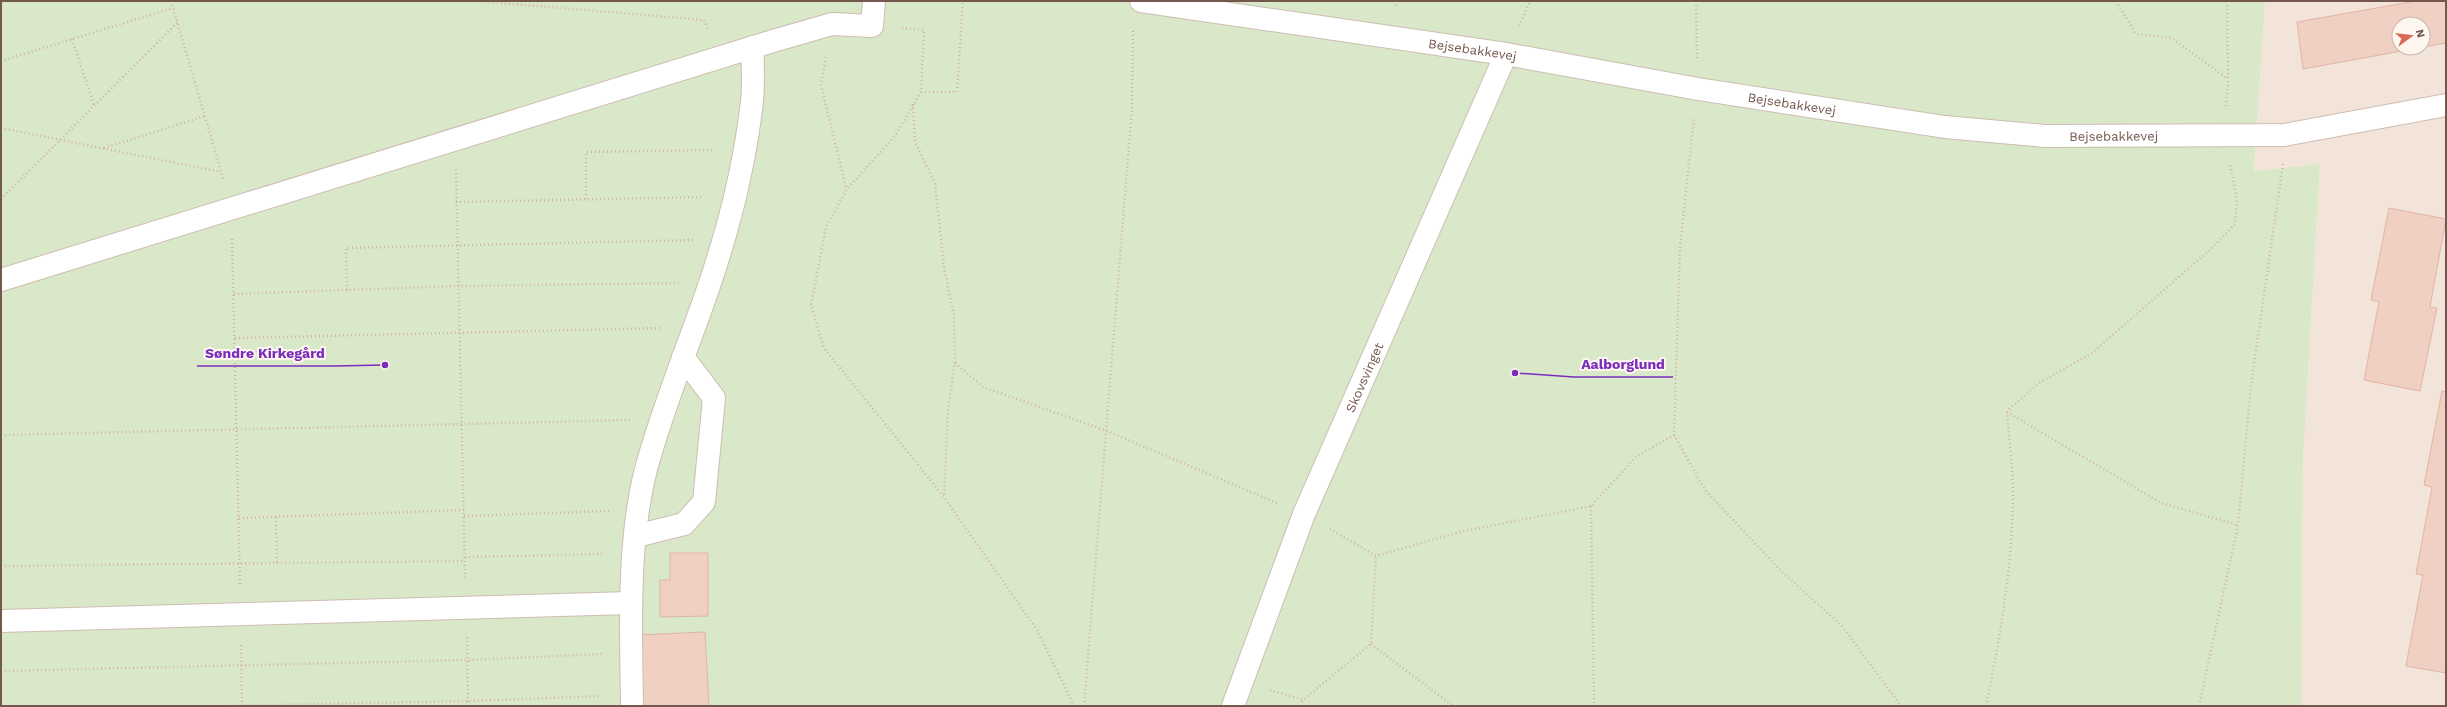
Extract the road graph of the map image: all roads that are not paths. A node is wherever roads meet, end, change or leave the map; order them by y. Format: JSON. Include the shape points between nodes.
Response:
{"nodes":[{"id":1,"x":874,"y":1,"type":"edge"},
{"id":2,"x":1141,"y":1,"type":"edge"},
{"id":3,"x":753,"y":47,"type":"junction"},
{"id":4,"x":1506,"y":54,"type":"junction"},
{"id":5,"x":2446,"y":105,"type":"edge"},
{"id":6,"x":1,"y":280,"type":"edge"},
{"id":7,"x":684,"y":357,"type":"junction"},
{"id":8,"x":635,"y":545,"type":"junction"},
{"id":9,"x":630,"y":603,"type":"junction"},
{"id":10,"x":1,"y":620,"type":"edge"},
{"id":11,"x":631,"y":700,"type":"edge"},
{"id":12,"x":1233,"y":706,"type":"edge"}],
"edges":[{"from":1,"to":3,"type":"street","via":[[872,26],[832,24]]},
{"from":2,"to":4,"type":"street","name":"Bejsebakkevej"},
{"from":3,"to":6,"type":"street"},
{"from":3,"to":7,"type":"street","via":[[752,100],[735,196],[710,282]]},
{"from":4,"to":5,"type":"street","name":"Bejsebakkevej","via":[[1698,89],[1960,128],[2045,136],[2284,135]]},
{"from":4,"to":12,"type":"street","name":"Skovsvinget","via":[[1304,514]]},
{"from":7,"to":8,"type":"street","via":[[646,471]]},
{"from":7,"to":8,"type":"street","via":[[714,398],[704,502],[684,524]]},
{"from":8,"to":9,"type":"street"},
{"from":9,"to":10,"type":"street"},
{"from":9,"to":11,"type":"street"}]}
